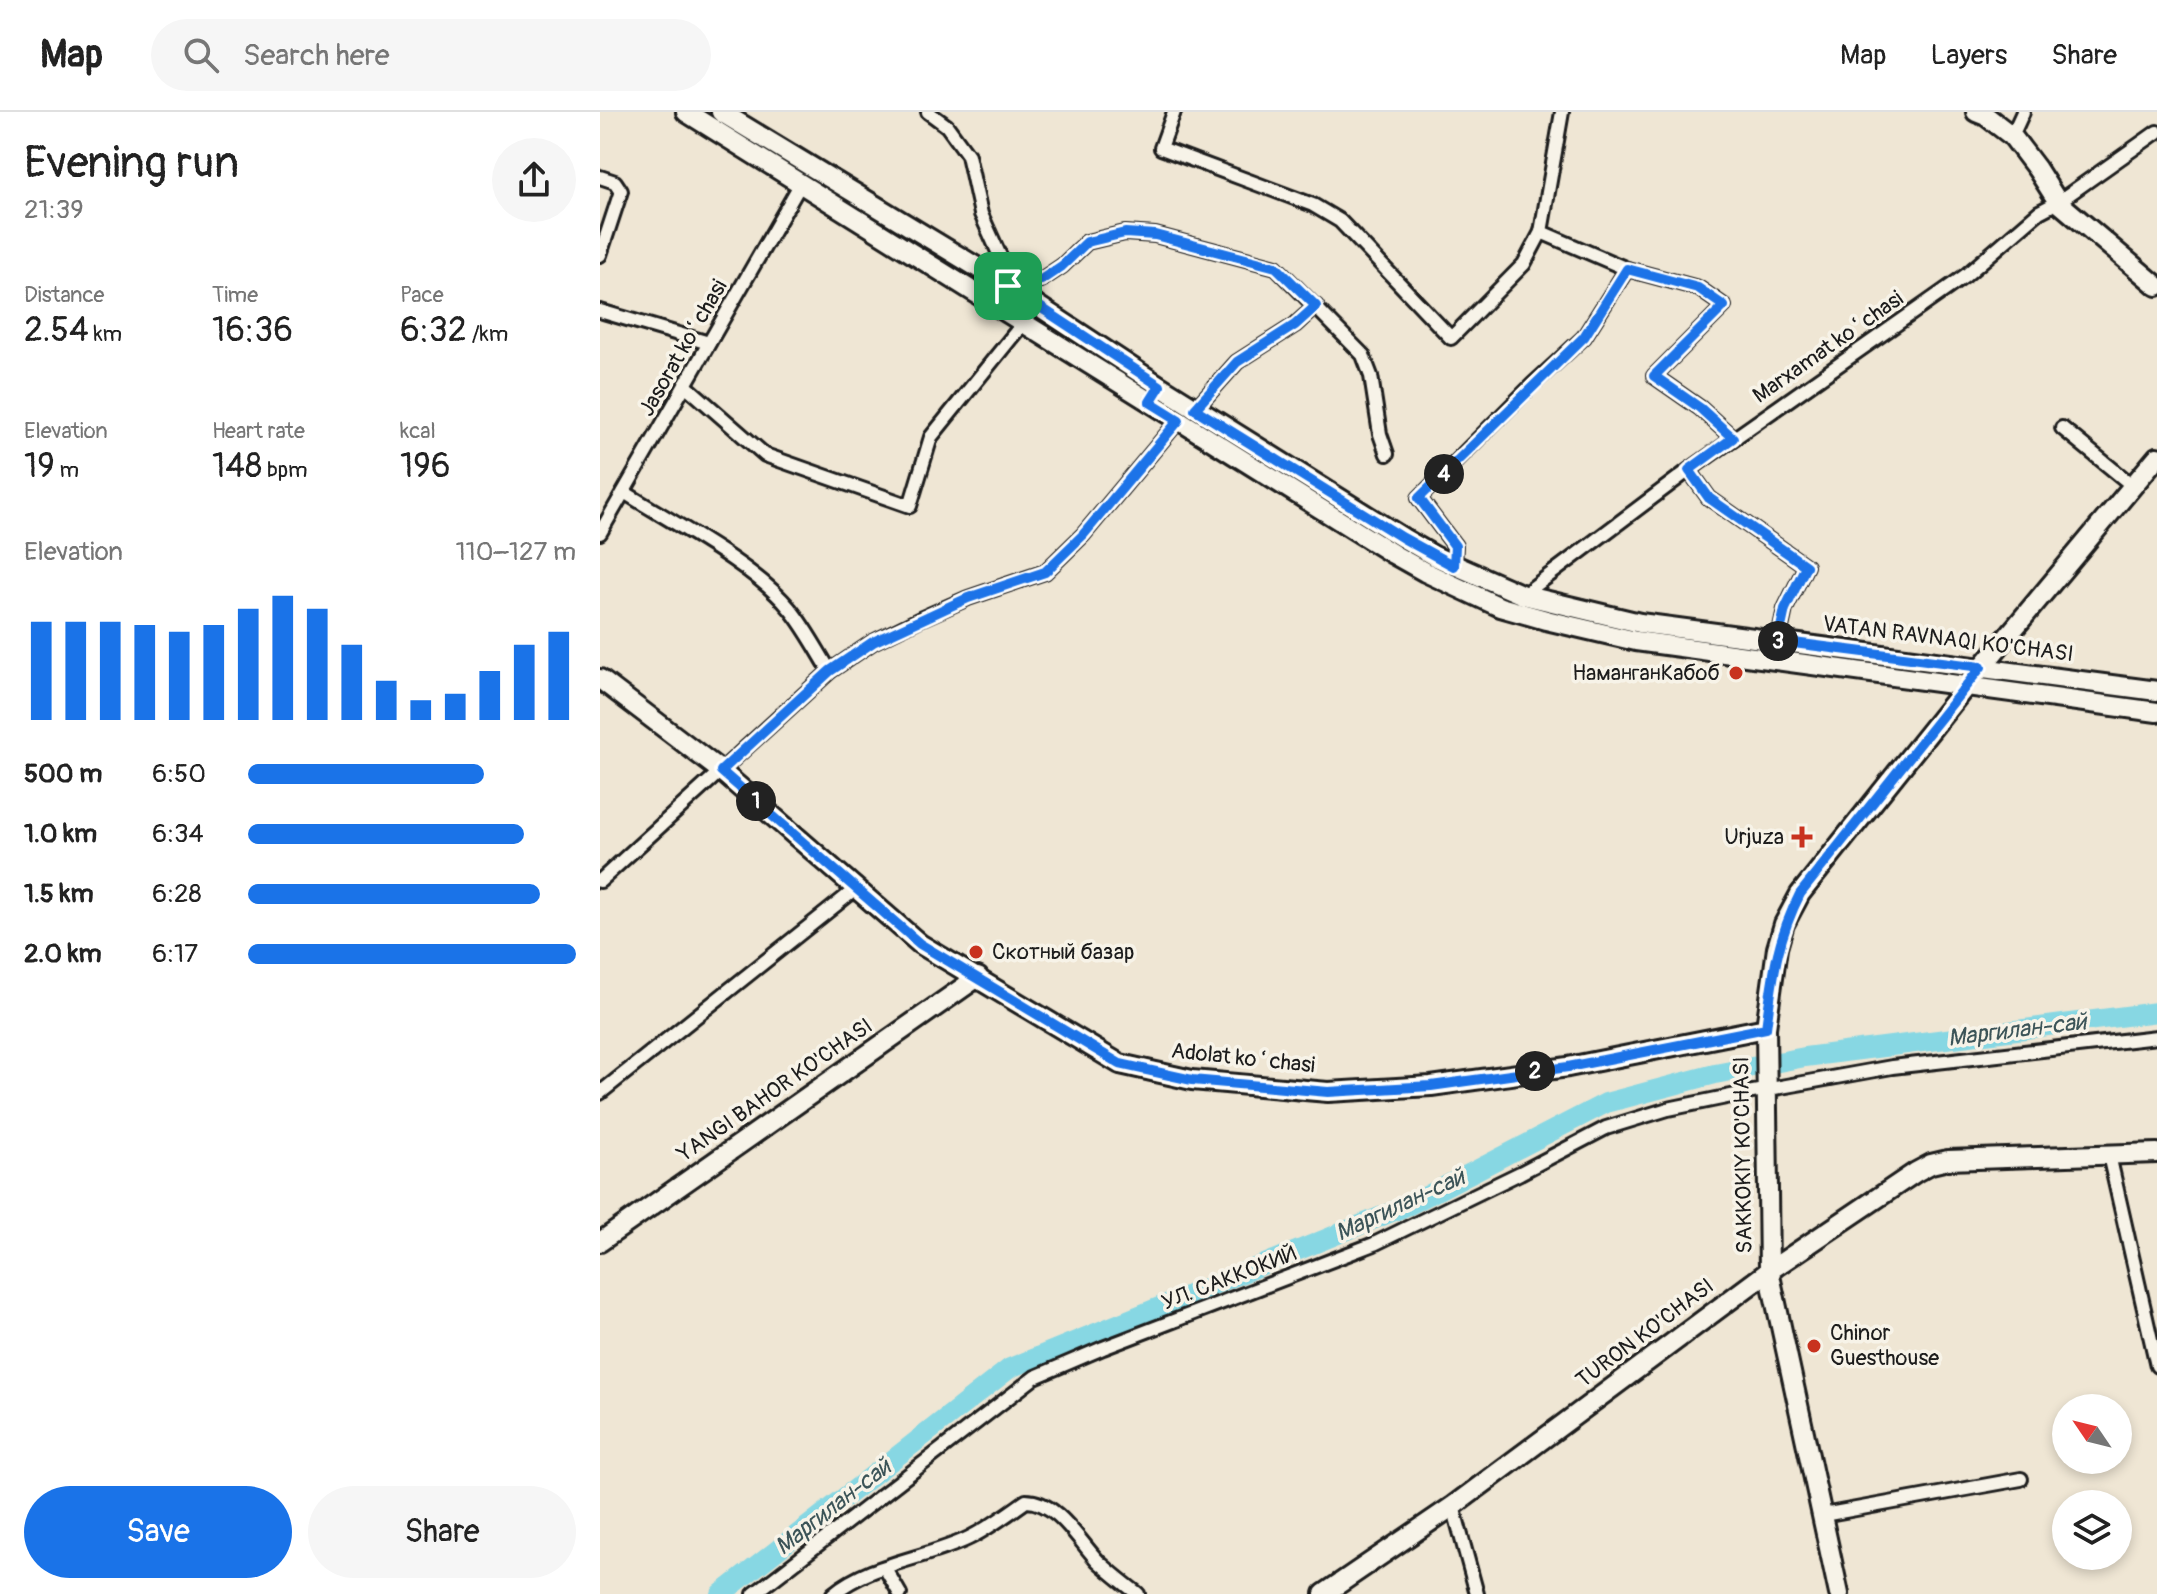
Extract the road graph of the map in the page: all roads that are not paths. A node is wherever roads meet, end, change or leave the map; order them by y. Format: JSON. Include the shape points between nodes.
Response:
{"nodes":[{"id":1,"x":686,"y":112,"type":"edge"},
{"id":2,"x":721,"y":112,"type":"edge"},
{"id":3,"x":928,"y":112,"type":"edge"},
{"id":4,"x":953,"y":112,"type":"edge"},
{"id":5,"x":1174,"y":112,"type":"edge"},
{"id":6,"x":1562,"y":112,"type":"edge"},
{"id":7,"x":1976,"y":112,"type":"edge"},
{"id":8,"x":2023,"y":112,"type":"edge"},
{"id":9,"x":947,"y":126,"type":"junction"},
{"id":10,"x":2157,"y":132,"type":"edge"},
{"id":11,"x":2012,"y":136,"type":"junction"},
{"id":12,"x":600,"y":177,"type":"edge"},
{"id":13,"x":801,"y":183,"type":"junction"},
{"id":14,"x":2058,"y":202,"type":"junction"},
{"id":15,"x":1541,"y":232,"type":"junction"},
{"id":16,"x":600,"y":255,"type":"edge"},
{"id":17,"x":1627,"y":269,"type":"junction"},
{"id":18,"x":1009,"y":278,"type":"junction"},
{"id":19,"x":2157,"y":286,"type":"edge"},
{"id":20,"x":1316,"y":306,"type":"junction"},
{"id":21,"x":600,"y":311,"type":"edge"},
{"id":22,"x":1024,"y":322,"type":"junction"},
{"id":23,"x":709,"y":343,"type":"junction"},
{"id":24,"x":685,"y":385,"type":"junction"},
{"id":25,"x":1155,"y":394,"type":"junction"},
{"id":26,"x":1195,"y":409,"type":"junction"},
{"id":27,"x":1179,"y":420,"type":"junction"},
{"id":28,"x":2062,"y":428,"type":"dead end"},
{"id":29,"x":1733,"y":438,"type":"junction"},
{"id":30,"x":1387,"y":454,"type":"dead end"},
{"id":31,"x":2157,"y":457,"type":"edge"},
{"id":32,"x":1689,"y":470,"type":"junction"},
{"id":33,"x":2133,"y":486,"type":"junction"},
{"id":34,"x":624,"y":492,"type":"junction"},
{"id":35,"x":600,"y":533,"type":"edge"},
{"id":36,"x":1454,"y":566,"type":"junction"},
{"id":37,"x":1523,"y":595,"type":"junction"},
{"id":38,"x":1778,"y":641,"type":"junction"},
{"id":39,"x":1981,"y":667,"type":"junction"},
{"id":40,"x":830,"y":671,"type":"junction"},
{"id":41,"x":600,"y":679,"type":"edge"},
{"id":42,"x":1967,"y":685,"type":"junction"},
{"id":43,"x":2157,"y":691,"type":"edge"},
{"id":44,"x":2157,"y":712,"type":"edge"},
{"id":45,"x":721,"y":771,"type":"junction"},
{"id":46,"x":600,"y":881,"type":"edge"},
{"id":47,"x":857,"y":888,"type":"junction"},
{"id":48,"x":978,"y":977,"type":"junction"},
{"id":49,"x":1766,"y":1028,"type":"junction"},
{"id":50,"x":2157,"y":1037,"type":"edge"},
{"id":51,"x":1766,"y":1089,"type":"junction"},
{"id":52,"x":600,"y":1093,"type":"edge"},
{"id":53,"x":2157,"y":1153,"type":"edge"},
{"id":54,"x":2109,"y":1155,"type":"junction"},
{"id":55,"x":600,"y":1242,"type":"edge"},
{"id":56,"x":1769,"y":1271,"type":"junction"},
{"id":57,"x":2157,"y":1366,"type":"edge"},
{"id":58,"x":2021,"y":1479,"type":"dead end"},
{"id":59,"x":1453,"y":1506,"type":"junction"},
{"id":60,"x":1823,"y":1515,"type":"junction"},
{"id":61,"x":885,"y":1568,"type":"junction"},
{"id":62,"x":754,"y":1594,"type":"edge"},
{"id":63,"x":833,"y":1594,"type":"edge"},
{"id":64,"x":900,"y":1594,"type":"edge"},
{"id":65,"x":1138,"y":1594,"type":"edge"},
{"id":66,"x":1324,"y":1594,"type":"edge"},
{"id":67,"x":1477,"y":1594,"type":"edge"},
{"id":68,"x":1839,"y":1594,"type":"edge"}],
"edges":[{"from":1,"to":13,"type":"street","name":"VATAN RAVNAQI KO'CHASI"},
{"from":2,"to":18,"type":"street","name":"VATAN RAVNAQI KO'CHASI"},
{"from":3,"to":9,"type":"street"},
{"from":4,"to":9,"type":"street"},
{"from":5,"to":15,"type":"street","via":[[1160,144],[1163,149],[1313,205],[1340,221],[1451,338],[1524,264]]},
{"from":6,"to":15,"type":"street"},
{"from":7,"to":11,"type":"street"},
{"from":8,"to":11,"type":"street"},
{"from":9,"to":18,"type":"street","via":[[968,155],[981,214]]},
{"from":10,"to":14,"type":"street","name":"Marxamat koʻchasi"},
{"from":11,"to":14,"type":"street"},
{"from":12,"to":16,"type":"street","via":[[615,182],[621,191]]},
{"from":13,"to":22,"type":"street","name":"VATAN RAVNAQI KO'CHASI"},
{"from":13,"to":23,"type":"street","name":"Jasorat koʻchasi"},
{"from":14,"to":19,"type":"street"},
{"from":14,"to":29,"type":"street","name":"Marxamat koʻchasi","via":[[2039,212],[1965,276]]},
{"from":15,"to":17,"type":"street"},
{"from":17,"to":29,"type":"street","via":[[1698,288],[1724,306],[1654,376]]},
{"from":17,"to":36,"type":"street","via":[[1584,337],[1419,498],[1455,546]]},
{"from":18,"to":20,"type":"street","via":[[1041,280],[1096,238],[1155,235],[1276,267]]},
{"from":18,"to":25,"type":"street","name":"VATAN RAVNAQI KO'CHASI"},
{"from":20,"to":26,"type":"street","via":[[1237,362]]},
{"from":20,"to":30,"type":"street","via":[[1363,355]]},
{"from":21,"to":23,"type":"street"},
{"from":22,"to":24,"type":"street","via":[[931,437],[910,506],[765,455]]},
{"from":22,"to":25,"type":"street","name":"VATAN RAVNAQI KO'CHASI"},
{"from":23,"to":24,"type":"street","name":"Jasorat koʻchasi"},
{"from":24,"to":34,"type":"street","name":"Jasorat koʻchasi"},
{"from":25,"to":26,"type":"street","name":"VATAN RAVNAQI KO'CHASI"},
{"from":25,"to":27,"type":"street","name":"VATAN RAVNAQI KO'CHASI"},
{"from":26,"to":36,"type":"street","name":"VATAN RAVNAQI KO'CHASI"},
{"from":27,"to":40,"type":"street","via":[[1083,535],[1045,572],[920,619]]},
{"from":27,"to":42,"type":"street","name":"VATAN RAVNAQI KO'CHASI","via":[[1414,566],[1500,607],[1636,641]]},
{"from":28,"to":33,"type":"street"},
{"from":29,"to":32,"type":"street","name":"Marxamat koʻchasi"},
{"from":31,"to":33,"type":"street","name":"SAKKOKIY KO'CHASI"},
{"from":32,"to":37,"type":"street","name":"Marxamat koʻchasi"},
{"from":32,"to":38,"type":"street","via":[[1709,498],[1806,566],[1785,609]]},
{"from":33,"to":39,"type":"street","name":"SAKKOKIY KO'CHASI"},
{"from":34,"to":35,"type":"street","name":"Jasorat koʻchasi"},
{"from":34,"to":40,"type":"street","via":[[765,586],[789,607]]},
{"from":36,"to":37,"type":"street","name":"VATAN RAVNAQI KO'CHASI"},
{"from":37,"to":38,"type":"street","name":"VATAN RAVNAQI KO'CHASI","via":[[1640,623]]},
{"from":38,"to":39,"type":"street","name":"VATAN RAVNAQI KO'CHASI"},
{"from":39,"to":42,"type":"street","name":"SAKKOKIY KO'CHASI"},
{"from":39,"to":43,"type":"street","name":"VATAN RAVNAQI KO'CHASI"},
{"from":40,"to":45,"type":"street"},
{"from":41,"to":45,"type":"street","name":"Adolat koʻchasi"},
{"from":42,"to":44,"type":"street","name":"VATAN RAVNAQI KO'CHASI"},
{"from":42,"to":49,"type":"street","name":"SAKKOKIY KO'CHASI","via":[[1800,894],[1777,948]]},
{"from":45,"to":46,"type":"street"},
{"from":45,"to":47,"type":"street","name":"Adolat koʻchasi"},
{"from":47,"to":48,"type":"street","name":"Adolat koʻchasi","via":[[920,944]]},
{"from":47,"to":52,"type":"street"},
{"from":48,"to":49,"type":"street","name":"Adolat koʻchasi","via":[[1120,1064],[1192,1080],[1328,1092],[1431,1086],[1568,1067]]},
{"from":48,"to":55,"type":"street","name":"YANGI BAHOR KO'CHASI"},
{"from":49,"to":51,"type":"street","name":"SAKKOKIY KO'CHASI"},
{"from":50,"to":51,"type":"street","name":"УЛ. САККОКИЙ","via":[[1892,1067]]},
{"from":51,"to":56,"type":"street","name":"SAKKOKIY KO'CHASI"},
{"from":51,"to":62,"type":"street","name":"УЛ. САККОКИЙ","via":[[1606,1128],[1374,1244],[1035,1377]]},
{"from":53,"to":54,"type":"street","name":"TURON KO'CHASI"},
{"from":54,"to":56,"type":"street","name":"TURON KO'CHASI","via":[[1931,1164]]},
{"from":54,"to":57,"type":"street"},
{"from":56,"to":59,"type":"street","name":"TURON KO'CHASI"},
{"from":56,"to":60,"type":"street","name":"SAKKOKIY KO'CHASI"},
{"from":58,"to":60,"type":"street"},
{"from":59,"to":66,"type":"street","name":"TURON KO'CHASI"},
{"from":59,"to":67,"type":"street"},
{"from":60,"to":68,"type":"street","name":"SAKKOKIY KO'CHASI"},
{"from":61,"to":63,"type":"street"},
{"from":61,"to":64,"type":"street"},
{"from":61,"to":65,"type":"street","via":[[968,1539],[1026,1501],[1036,1501],[1056,1513]]}]}
